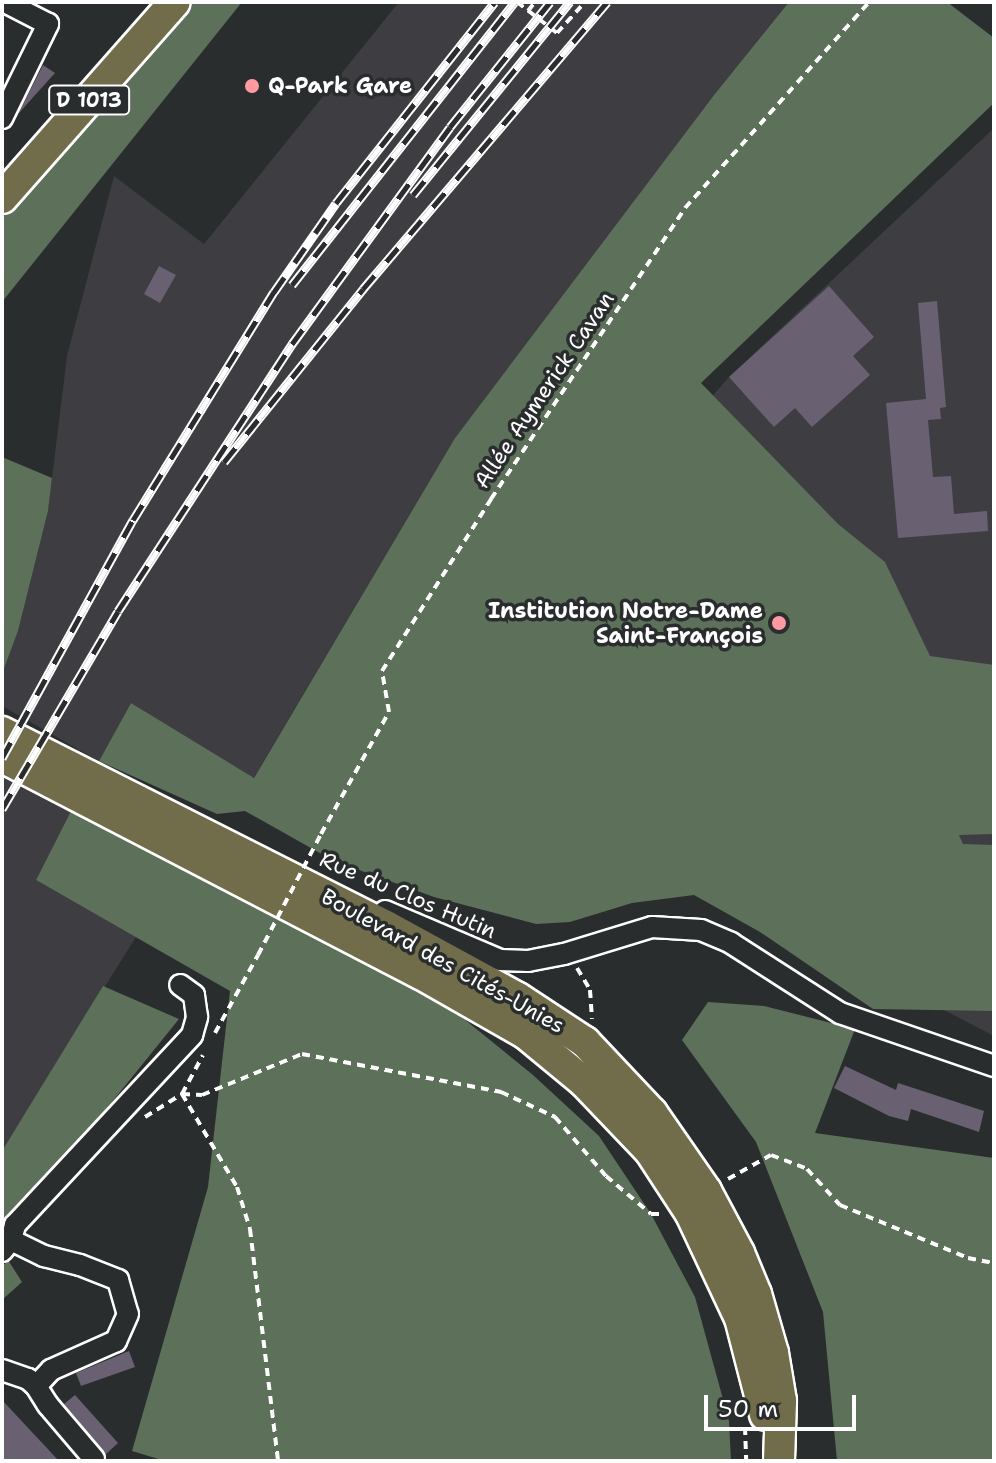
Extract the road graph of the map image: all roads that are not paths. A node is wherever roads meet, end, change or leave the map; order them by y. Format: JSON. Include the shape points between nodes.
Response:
{"nodes":[{"id":1,"x":5,"y":2,"type":"edge"},
{"id":2,"x":154,"y":2,"type":"edge"},
{"id":3,"x":175,"y":2,"type":"edge"},
{"id":4,"x":2,"y":118,"type":"edge"},
{"id":5,"x":2,"y":175,"type":"edge"},
{"id":6,"x":2,"y":198,"type":"edge"},
{"id":7,"x":2,"y":732,"type":"edge"},
{"id":8,"x":2,"y":757,"type":"edge"},
{"id":9,"x":249,"y":856,"type":"junction"},
{"id":10,"x":180,"y":985,"type":"dead end"},
{"id":11,"x":994,"y":1066,"type":"edge"},
{"id":12,"x":6,"y":1246,"type":"edge"},
{"id":13,"x":2,"y":1370,"type":"edge"},
{"id":14,"x":36,"y":1386,"type":"junction"},
{"id":15,"x":94,"y":1459,"type":"dead end"},
{"id":16,"x":776,"y":1461,"type":"edge"}],
"edges":[{"from":1,"to":4,"type":"street","via":[[48,24]]},
{"from":2,"to":5,"type":"main road","number":"D 1013"},
{"from":3,"to":6,"type":"main road","number":"D 1013"},
{"from":7,"to":9,"type":"main road","name":"Boulevard des Cités-Unies"},
{"from":8,"to":16,"type":"main road","name":"Boulevard des Cités-Unies","via":[[421,974],[526,1034],[606,1101],[650,1151],[719,1267],[740,1318]]},
{"from":9,"to":11,"type":"street","name":"Rue du Clos Hutin","via":[[500,960],[564,954],[652,927],[701,930],[731,943],[840,1013]]},
{"from":9,"to":16,"type":"main road","name":"Boulevard des Cités-Unies","via":[[506,991],[585,1042],[652,1113],[706,1191],[745,1267],[773,1353],[781,1401]]},
{"from":10,"to":12,"type":"street","via":[[194,995],[197,1017],[192,1035],[15,1225]]},
{"from":12,"to":14,"type":"street","via":[[118,1280],[128,1314],[116,1341],[51,1370]]},
{"from":13,"to":14,"type":"street"},
{"from":14,"to":15,"type":"street"}]}
